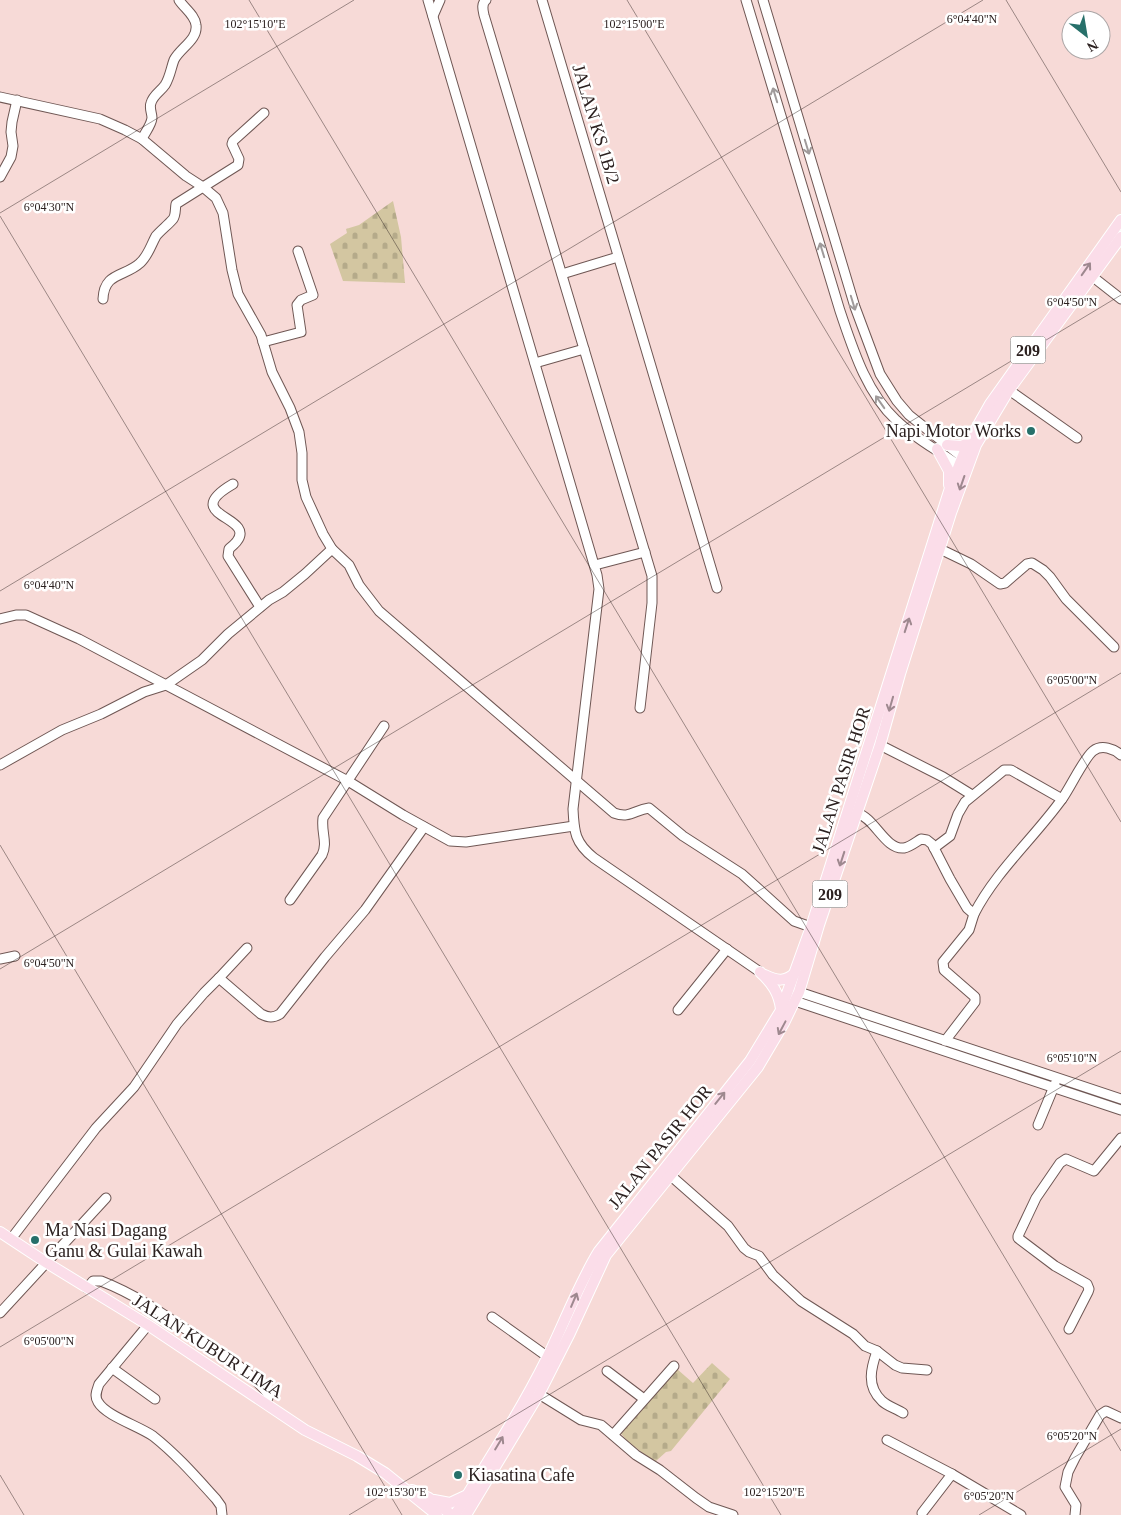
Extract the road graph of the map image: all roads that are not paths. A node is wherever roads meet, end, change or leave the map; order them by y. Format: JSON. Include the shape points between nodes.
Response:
{"nodes":[{"id":1,"x":179,"y":0,"type":"edge"},
{"id":2,"x":428,"y":0,"type":"edge"},
{"id":3,"x":440,"y":0,"type":"edge"},
{"id":4,"x":486,"y":0,"type":"edge"},
{"id":5,"x":542,"y":0,"type":"edge"},
{"id":6,"x":746,"y":0,"type":"edge"},
{"id":7,"x":763,"y":0,"type":"edge"},
{"id":8,"x":433,"y":16,"type":"junction"},
{"id":9,"x":0,"y":97,"type":"edge"},
{"id":10,"x":17,"y":100,"type":"junction"},
{"id":11,"x":264,"y":113,"type":"dead end"},
{"id":12,"x":142,"y":139,"type":"junction"},
{"id":13,"x":0,"y":178,"type":"edge"},
{"id":14,"x":203,"y":187,"type":"junction"},
{"id":15,"x":823,"y":201,"type":"junction"},
{"id":16,"x":809,"y":205,"type":"junction"},
{"id":17,"x":1121,"y":220,"type":"edge"},
{"id":18,"x":1121,"y":237,"type":"edge"},
{"id":19,"x":298,"y":251,"type":"dead end"},
{"id":20,"x":618,"y":257,"type":"junction"},
{"id":21,"x":562,"y":274,"type":"junction"},
{"id":22,"x":1094,"y":277,"type":"junction"},
{"id":23,"x":103,"y":298,"type":"dead end"},
{"id":24,"x":1121,"y":299,"type":"edge"},
{"id":25,"x":263,"y":342,"type":"junction"},
{"id":26,"x":584,"y":349,"type":"junction"},
{"id":27,"x":535,"y":364,"type":"junction"},
{"id":28,"x":1009,"y":390,"type":"junction"},
{"id":29,"x":1077,"y":438,"type":"dead end"},
{"id":30,"x":968,"y":443,"type":"junction"},
{"id":31,"x":942,"y":447,"type":"junction"},
{"id":32,"x":960,"y":461,"type":"junction"},
{"id":33,"x":233,"y":484,"type":"dead end"},
{"id":34,"x":950,"y":488,"type":"junction"},
{"id":35,"x":332,"y":548,"type":"junction"},
{"id":36,"x":940,"y":549,"type":"junction"},
{"id":37,"x":645,"y":552,"type":"junction"},
{"id":38,"x":595,"y":565,"type":"junction"},
{"id":39,"x":717,"y":588,"type":"dead end"},
{"id":40,"x":260,"y":608,"type":"junction"},
{"id":41,"x":0,"y":619,"type":"edge"},
{"id":42,"x":1114,"y":647,"type":"dead end"},
{"id":43,"x":166,"y":685,"type":"junction"},
{"id":44,"x":640,"y":708,"type":"dead end"},
{"id":45,"x":384,"y":726,"type":"dead end"},
{"id":46,"x":880,"y":745,"type":"junction"},
{"id":47,"x":1121,"y":755,"type":"edge"},
{"id":48,"x":0,"y":765,"type":"edge"},
{"id":49,"x":576,"y":780,"type":"junction"},
{"id":50,"x":348,"y":781,"type":"junction"},
{"id":51,"x":972,"y":795,"type":"junction"},
{"id":52,"x":1062,"y":799,"type":"junction"},
{"id":53,"x":857,"y":813,"type":"junction"},
{"id":54,"x":574,"y":826,"type":"junction"},
{"id":55,"x":424,"y":827,"type":"junction"},
{"id":56,"x":934,"y":848,"type":"junction"},
{"id":57,"x":290,"y":900,"type":"dead end"},
{"id":58,"x":974,"y":914,"type":"junction"},
{"id":59,"x":810,"y":927,"type":"junction"},
{"id":60,"x":247,"y":948,"type":"dead end"},
{"id":61,"x":727,"y":949,"type":"junction"},
{"id":62,"x":15,"y":956,"type":"dead end"},
{"id":63,"x":0,"y":959,"type":"edge"},
{"id":64,"x":760,"y":972,"type":"junction"},
{"id":65,"x":795,"y":973,"type":"junction"},
{"id":66,"x":219,"y":978,"type":"junction"},
{"id":67,"x":797,"y":996,"type":"junction"},
{"id":68,"x":678,"y":1010,"type":"dead end"},
{"id":69,"x":781,"y":1010,"type":"junction"},
{"id":70,"x":945,"y":1041,"type":"junction"},
{"id":71,"x":1057,"y":1078,"type":"junction"},
{"id":72,"x":1054,"y":1087,"type":"junction"},
{"id":73,"x":1121,"y":1099,"type":"edge"},
{"id":74,"x":1121,"y":1110,"type":"edge"},
{"id":75,"x":1038,"y":1125,"type":"dead end"},
{"id":76,"x":1121,"y":1138,"type":"edge"},
{"id":77,"x":670,"y":1175,"type":"junction"},
{"id":78,"x":106,"y":1198,"type":"dead end"},
{"id":79,"x":0,"y":1232,"type":"edge"},
{"id":80,"x":10,"y":1239,"type":"junction"},
{"id":81,"x":47,"y":1263,"type":"junction"},
{"id":82,"x":87,"y":1288,"type":"junction"},
{"id":83,"x":0,"y":1313,"type":"edge"},
{"id":84,"x":492,"y":1317,"type":"dead end"},
{"id":85,"x":148,"y":1325,"type":"junction"},
{"id":86,"x":1069,"y":1329,"type":"dead end"},
{"id":87,"x":877,"y":1351,"type":"junction"},
{"id":88,"x":548,"y":1357,"type":"junction"},
{"id":89,"x":674,"y":1366,"type":"dead end"},
{"id":90,"x":112,"y":1368,"type":"junction"},
{"id":91,"x":928,"y":1370,"type":"dead end"},
{"id":92,"x":608,"y":1371,"type":"dead end"},
{"id":93,"x":539,"y":1394,"type":"junction"},
{"id":94,"x":155,"y":1399,"type":"dead end"},
{"id":95,"x":644,"y":1399,"type":"junction"},
{"id":96,"x":266,"y":1403,"type":"junction"},
{"id":97,"x":903,"y":1413,"type":"dead end"},
{"id":98,"x":1121,"y":1418,"type":"edge"},
{"id":99,"x":613,"y":1435,"type":"junction"},
{"id":100,"x":887,"y":1440,"type":"dead end"},
{"id":101,"x":952,"y":1474,"type":"junction"},
{"id":102,"x":473,"y":1495,"type":"junction"},
{"id":103,"x":426,"y":1502,"type":"junction"},
{"id":104,"x":922,"y":1513,"type":"dead end"},
{"id":105,"x":222,"y":1515,"type":"edge"},
{"id":106,"x":433,"y":1515,"type":"edge"},
{"id":107,"x":437,"y":1515,"type":"edge"},
{"id":108,"x":454,"y":1515,"type":"edge"},
{"id":109,"x":466,"y":1515,"type":"edge"},
{"id":110,"x":474,"y":1515,"type":"edge"},
{"id":111,"x":733,"y":1515,"type":"edge"},
{"id":112,"x":1021,"y":1515,"type":"edge"},
{"id":113,"x":1076,"y":1515,"type":"edge"}],
"edges":[{"from":1,"to":12,"type":"street","via":[[195,20],[195,32],[175,59],[164,87],[151,101],[152,118]]},
{"from":2,"to":8,"type":"street"},
{"from":3,"to":8,"type":"street"},
{"from":4,"to":21,"type":"street","via":[[482,7],[484,16]]},
{"from":5,"to":20,"type":"street","name":"JALAN KS 1B/2"},
{"from":16,"to":6,"type":"street","one_way":true},
{"from":7,"to":15,"type":"street","one_way":true},
{"from":8,"to":27,"type":"street"},
{"from":9,"to":10,"type":"street"},
{"from":10,"to":12,"type":"street","via":[[100,119]]},
{"from":10,"to":13,"type":"street","via":[[12,122],[11,157]]},
{"from":11,"to":14,"type":"street","via":[[232,141],[238,165]]},
{"from":12,"to":14,"type":"street"},
{"from":14,"to":23,"type":"street","via":[[176,204],[173,219],[157,235],[143,261],[108,282]]},
{"from":14,"to":25,"type":"street","via":[[220,205],[238,294]]},
{"from":15,"to":16,"type":"street"},
{"from":15,"to":31,"type":"street","one_way":true,"via":[[855,307],[880,374],[897,401]]},
{"from":31,"to":16,"type":"street","one_way":true,"via":[[896,420],[867,380],[840,312]]},
{"from":30,"to":17,"type":"main road","name":"JALAN PASIR HOR","number":"209","one_way":true,"via":[[1001,386]]},
{"from":18,"to":22,"type":"main road","name":"JALAN PASIR HOR","number":"209"},
{"from":19,"to":25,"type":"street","via":[[313,295],[297,305],[301,332]]},
{"from":20,"to":21,"type":"street"},
{"from":20,"to":39,"type":"street","name":"JALAN KS 1B/2"},
{"from":21,"to":26,"type":"street"},
{"from":22,"to":24,"type":"street"},
{"from":22,"to":28,"type":"main road","name":"JALAN PASIR HOR","number":"209"},
{"from":25,"to":35,"type":"street","via":[[272,372],[299,432],[304,492]]},
{"from":26,"to":27,"type":"street"},
{"from":26,"to":37,"type":"street"},
{"from":27,"to":38,"type":"street"},
{"from":28,"to":29,"type":"street"},
{"from":28,"to":36,"type":"main road","name":"JALAN PASIR HOR","number":"209","one_way":true,"via":[[976,445]]},
{"from":30,"to":31,"type":"main road"},
{"from":30,"to":32,"type":"main road","name":"JALAN PASIR HOR","number":"209"},
{"from":31,"to":32,"type":"street"},
{"from":31,"to":34,"type":"main road"},
{"from":32,"to":34,"type":"main road","name":"JALAN PASIR HOR","number":"209"},
{"from":33,"to":40,"type":"street","via":[[214,497],[212,503],[239,530],[238,541],[228,556]]},
{"from":59,"to":34,"type":"main road","name":"JALAN PASIR HOR","number":"209","one_way":true},
{"from":35,"to":40,"type":"street","via":[[306,574]]},
{"from":35,"to":49,"type":"street","via":[[349,565],[364,593],[380,611]]},
{"from":36,"to":42,"type":"street","via":[[971,564],[1000,584],[1027,564],[1039,566],[1066,600]]},
{"from":36,"to":46,"type":"main road","name":"JALAN PASIR HOR","number":"209","one_way":true},
{"from":37,"to":38,"type":"street"},
{"from":37,"to":44,"type":"street","via":[[652,576],[652,603]]},
{"from":38,"to":49,"type":"street","via":[[600,589]]},
{"from":40,"to":43,"type":"street","via":[[202,660]]},
{"from":41,"to":43,"type":"street","via":[[16,615],[34,617]]},
{"from":43,"to":48,"type":"street","via":[[62,730]]},
{"from":43,"to":50,"type":"street"},
{"from":45,"to":50,"type":"street"},
{"from":46,"to":51,"type":"street"},
{"from":46,"to":53,"type":"main road","name":"JALAN PASIR HOR","number":"209"},
{"from":47,"to":52,"type":"street","via":[[1104,747],[1093,750]]},
{"from":49,"to":54,"type":"street"},
{"from":49,"to":59,"type":"street","via":[[614,813],[627,816],[649,808],[683,836],[742,874],[794,921]]},
{"from":50,"to":55,"type":"street"},
{"from":50,"to":57,"type":"street","via":[[323,818],[325,847],[322,855]]},
{"from":51,"to":52,"type":"street","via":[[1000,772],[1011,770]]},
{"from":51,"to":56,"type":"street","via":[[958,814],[950,836]]},
{"from":52,"to":58,"type":"street"},
{"from":53,"to":56,"type":"street","via":[[866,817],[890,844],[904,848],[922,839]]},
{"from":53,"to":67,"type":"main road","name":"JALAN PASIR HOR","number":"209","one_way":true},
{"from":54,"to":55,"type":"street","via":[[457,843]]},
{"from":54,"to":61,"type":"street","via":[[576,836],[586,851]]},
{"from":55,"to":66,"type":"street","via":[[365,910],[280,1014],[268,1018],[261,1014]]},
{"from":56,"to":58,"type":"street","via":[[967,908]]},
{"from":58,"to":70,"type":"street","via":[[969,930],[943,965],[944,970],[974,996],[975,1002]]},
{"from":59,"to":65,"type":"main road","name":"JALAN PASIR HOR","number":"209"},
{"from":60,"to":66,"type":"street"},
{"from":61,"to":64,"type":"street"},
{"from":61,"to":68,"type":"street"},
{"from":62,"to":63,"type":"street"},
{"from":64,"to":65,"type":"main road","via":[[781,980]]},
{"from":64,"to":69,"type":"main road","via":[[774,987]]},
{"from":65,"to":69,"type":"main road","name":"JALAN PASIR HOR","number":"209"},
{"from":66,"to":80,"type":"street","via":[[177,1024],[134,1087],[96,1128]]},
{"from":67,"to":70,"type":"street"},
{"from":67,"to":72,"type":"street"},
{"from":67,"to":77,"type":"main road","name":"JALAN PASIR HOR","number":"209","one_way":true,"via":[[758,1067]]},
{"from":88,"to":69,"type":"main road","name":"JALAN PASIR HOR","number":"209","one_way":true,"via":[[599,1250],[750,1061]]},
{"from":70,"to":71,"type":"street"},
{"from":71,"to":72,"type":"street"},
{"from":71,"to":73,"type":"street"},
{"from":72,"to":74,"type":"street"},
{"from":72,"to":75,"type":"street"},
{"from":76,"to":86,"type":"street","via":[[1094,1171],[1071,1160],[1060,1163],[1036,1198],[1018,1236],[1055,1266],[1089,1286]]},
{"from":77,"to":87,"type":"street","via":[[723,1221],[744,1248],[759,1256],[801,1302]]},
{"from":77,"to":93,"type":"main road","name":"JALAN PASIR HOR","number":"209","via":[[606,1256]]},
{"from":78,"to":81,"type":"street"},
{"from":79,"to":80,"type":"main road","name":"JALAN KUBUR LIMA"},
{"from":80,"to":81,"type":"main road","name":"JALAN KUBUR LIMA"},
{"from":81,"to":82,"type":"main road","name":"JALAN KUBUR LIMA"},
{"from":81,"to":83,"type":"street"},
{"from":82,"to":85,"type":"main road","name":"JALAN KUBUR LIMA"},
{"from":82,"to":96,"type":"street","via":[[93,1281],[101,1281],[156,1310],[257,1380],[269,1395]]},
{"from":84,"to":88,"type":"street"},
{"from":85,"to":90,"type":"street"},
{"from":85,"to":96,"type":"main road","name":"JALAN KUBUR LIMA"},
{"from":87,"to":91,"type":"street","via":[[902,1368]]},
{"from":87,"to":97,"type":"street","via":[[870,1376],[874,1390],[882,1401]]},
{"from":102,"to":88,"type":"main road","name":"JALAN PASIR HOR","number":"209","one_way":true},
{"from":89,"to":95,"type":"street"},
{"from":90,"to":94,"type":"street"},
{"from":90,"to":105,"type":"street","via":[[96,1392],[98,1404],[151,1435],[172,1452],[221,1506]]},
{"from":92,"to":95,"type":"street"},
{"from":93,"to":99,"type":"street","via":[[574,1417],[601,1425]]},
{"from":93,"to":102,"type":"main road","name":"JALAN PASIR HOR","number":"209"},
{"from":95,"to":99,"type":"street"},
{"from":96,"to":103,"type":"main road","name":"JALAN KUBUR LIMA","via":[[308,1431],[357,1456]]},
{"from":98,"to":113,"type":"street","via":[[1106,1411],[1100,1414],[1072,1465],[1064,1487],[1076,1505]]},
{"from":99,"to":111,"type":"street","via":[[703,1503]]},
{"from":100,"to":101,"type":"street"},
{"from":101,"to":104,"type":"street"},
{"from":101,"to":112,"type":"street"},
{"from":102,"to":103,"type":"main road","via":[[450,1503]]},
{"from":102,"to":108,"type":"main road","name":"JALAN PASIR HOR","number":"209"},
{"from":102,"to":109,"type":"main road","name":"JALAN PASIR HOR","number":"209"},
{"from":102,"to":110,"type":"main road"},
{"from":103,"to":106,"type":"main road"},
{"from":103,"to":107,"type":"main road","name":"JALAN KUBUR LIMA"},
{"from":103,"to":108,"type":"main road","name":"JALAN KUBUR LIMA"}]}
